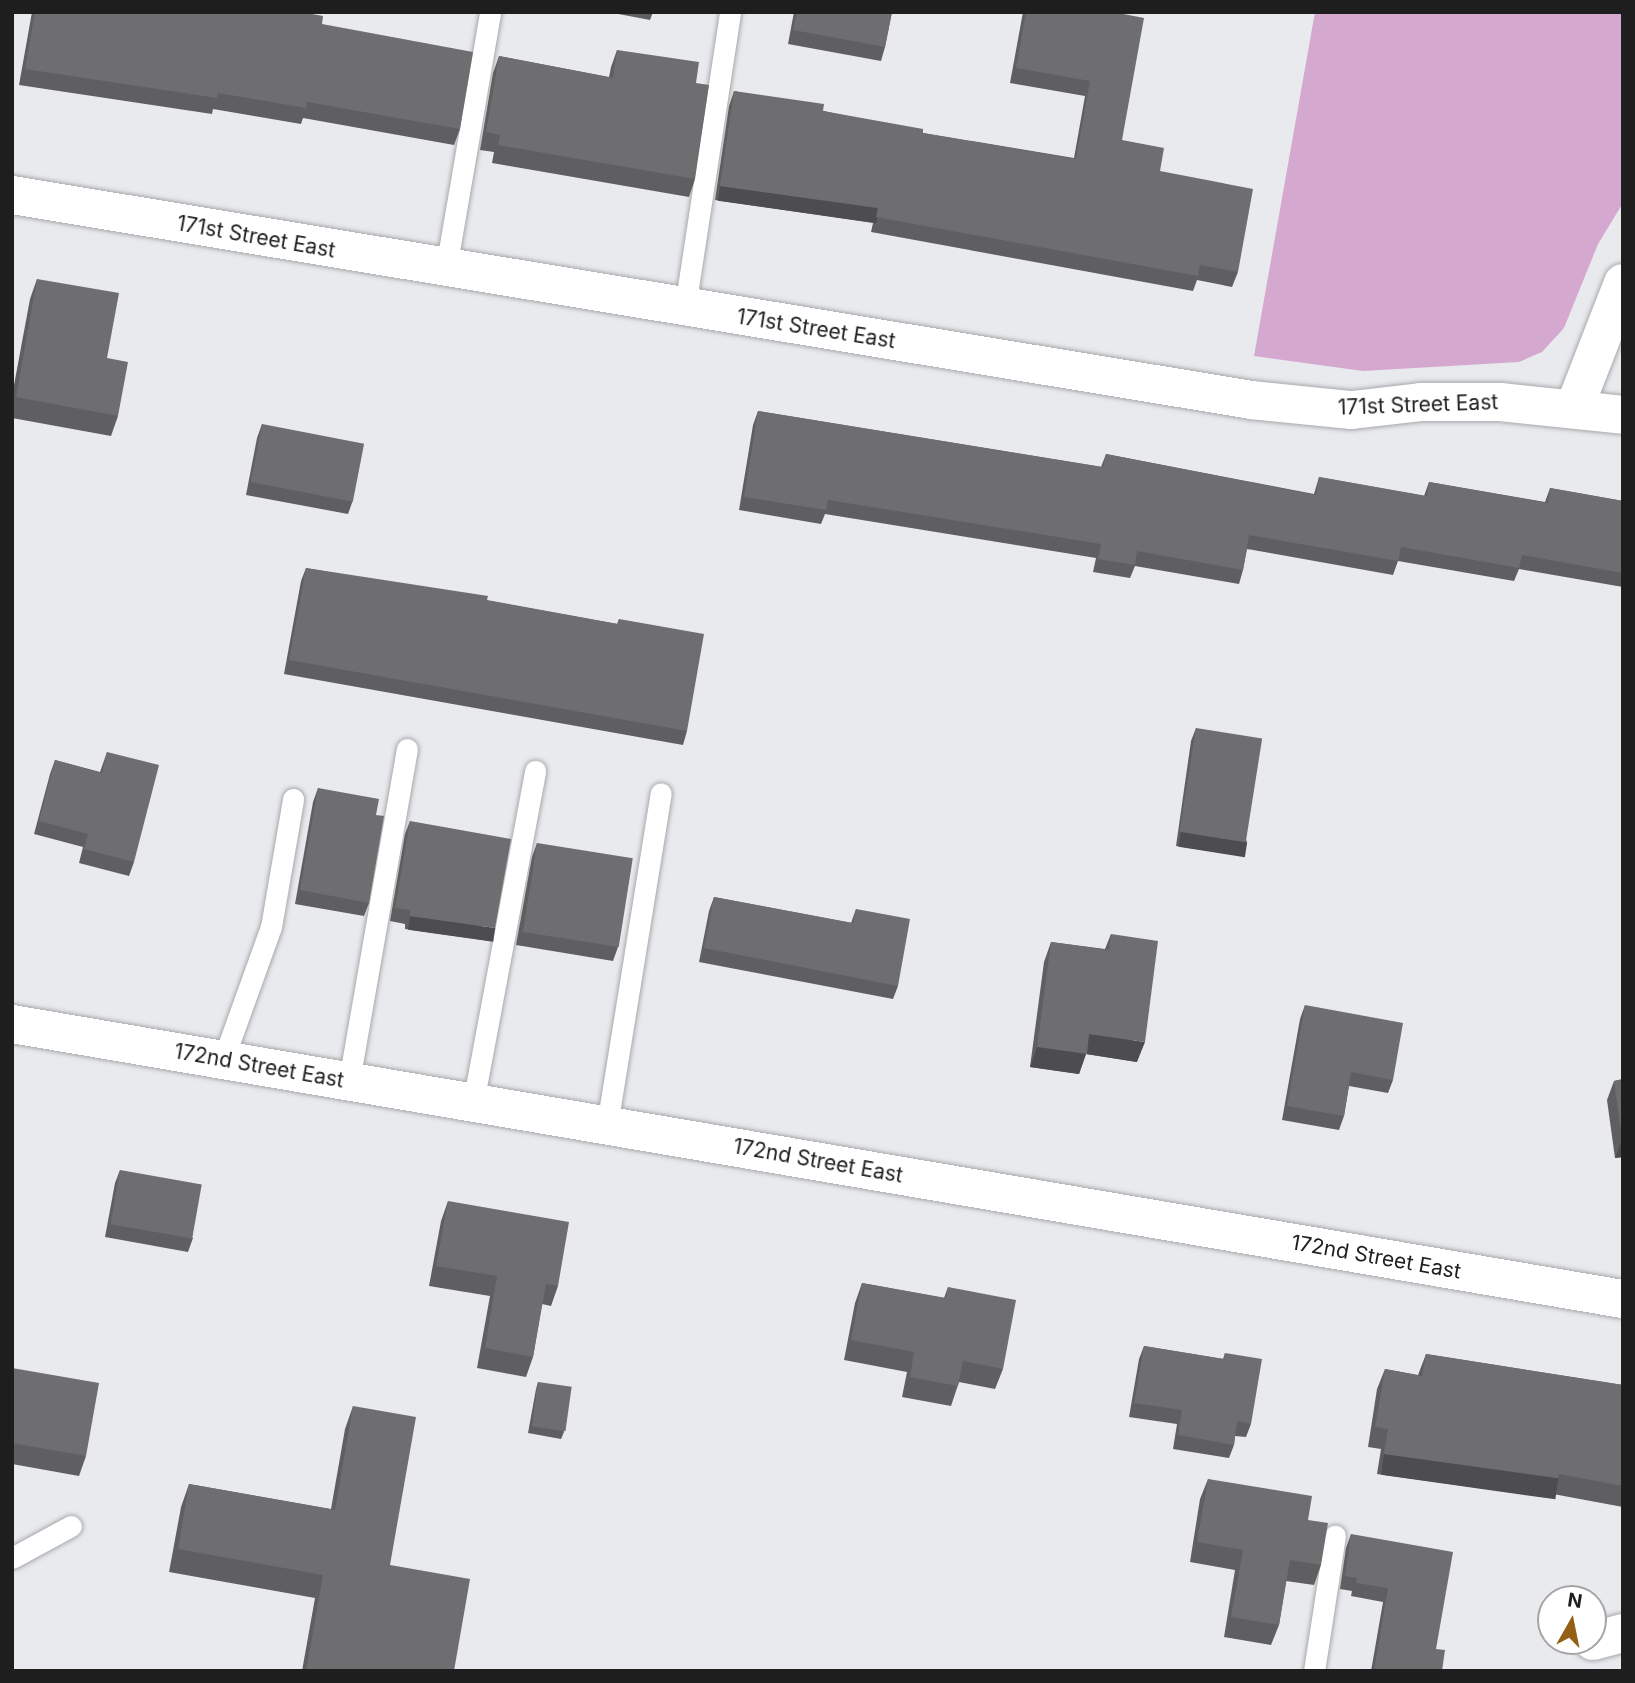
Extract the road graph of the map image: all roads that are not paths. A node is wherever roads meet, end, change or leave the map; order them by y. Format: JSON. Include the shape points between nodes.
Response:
{"nodes":[{"id":1,"x":490,"y":12,"type":"edge"},
{"id":2,"x":730,"y":12,"type":"edge"},
{"id":3,"x":12,"y":195,"type":"edge"},
{"id":4,"x":446,"y":268,"type":"junction"},
{"id":5,"x":1623,"y":283,"type":"edge"},
{"id":6,"x":685,"y":307,"type":"junction"},
{"id":7,"x":1575,"y":406,"type":"junction"},
{"id":8,"x":1623,"y":415,"type":"edge"},
{"id":9,"x":407,"y":749,"type":"dead end"},
{"id":10,"x":536,"y":771,"type":"dead end"},
{"id":11,"x":661,"y":793,"type":"dead end"},
{"id":12,"x":293,"y":799,"type":"dead end"},
{"id":13,"x":12,"y":1024,"type":"edge"},
{"id":14,"x":223,"y":1060,"type":"junction"},
{"id":15,"x":349,"y":1082,"type":"junction"},
{"id":16,"x":473,"y":1103,"type":"junction"},
{"id":17,"x":607,"y":1125,"type":"junction"},
{"id":18,"x":1623,"y":1299,"type":"edge"},
{"id":19,"x":71,"y":1526,"type":"dead end"},
{"id":20,"x":1335,"y":1536,"type":"dead end"},
{"id":21,"x":12,"y":1558,"type":"edge"},
{"id":22,"x":1314,"y":1671,"type":"edge"}],
"edges":[{"from":1,"to":4,"type":"lane"},
{"from":2,"to":6,"type":"lane"},
{"from":3,"to":4,"type":"street","name":"171st Street East"},
{"from":4,"to":6,"type":"street","name":"171st Street East"},
{"from":5,"to":7,"type":"street"},
{"from":6,"to":7,"type":"street","name":"171st Street East","via":[[1251,400],[1352,410],[1421,402]]},
{"from":7,"to":8,"type":"street","name":"171st Street East"},
{"from":9,"to":15,"type":"lane"},
{"from":10,"to":16,"type":"lane"},
{"from":11,"to":17,"type":"lane"},
{"from":12,"to":14,"type":"lane","via":[[271,927]]},
{"from":13,"to":14,"type":"street","name":"172nd Street East"},
{"from":14,"to":15,"type":"street","name":"172nd Street East"},
{"from":15,"to":16,"type":"street","name":"172nd Street East"},
{"from":16,"to":17,"type":"street","name":"172nd Street East"},
{"from":17,"to":18,"type":"street","name":"172nd Street East"},
{"from":19,"to":21,"type":"lane"},
{"from":20,"to":22,"type":"lane"}]}
